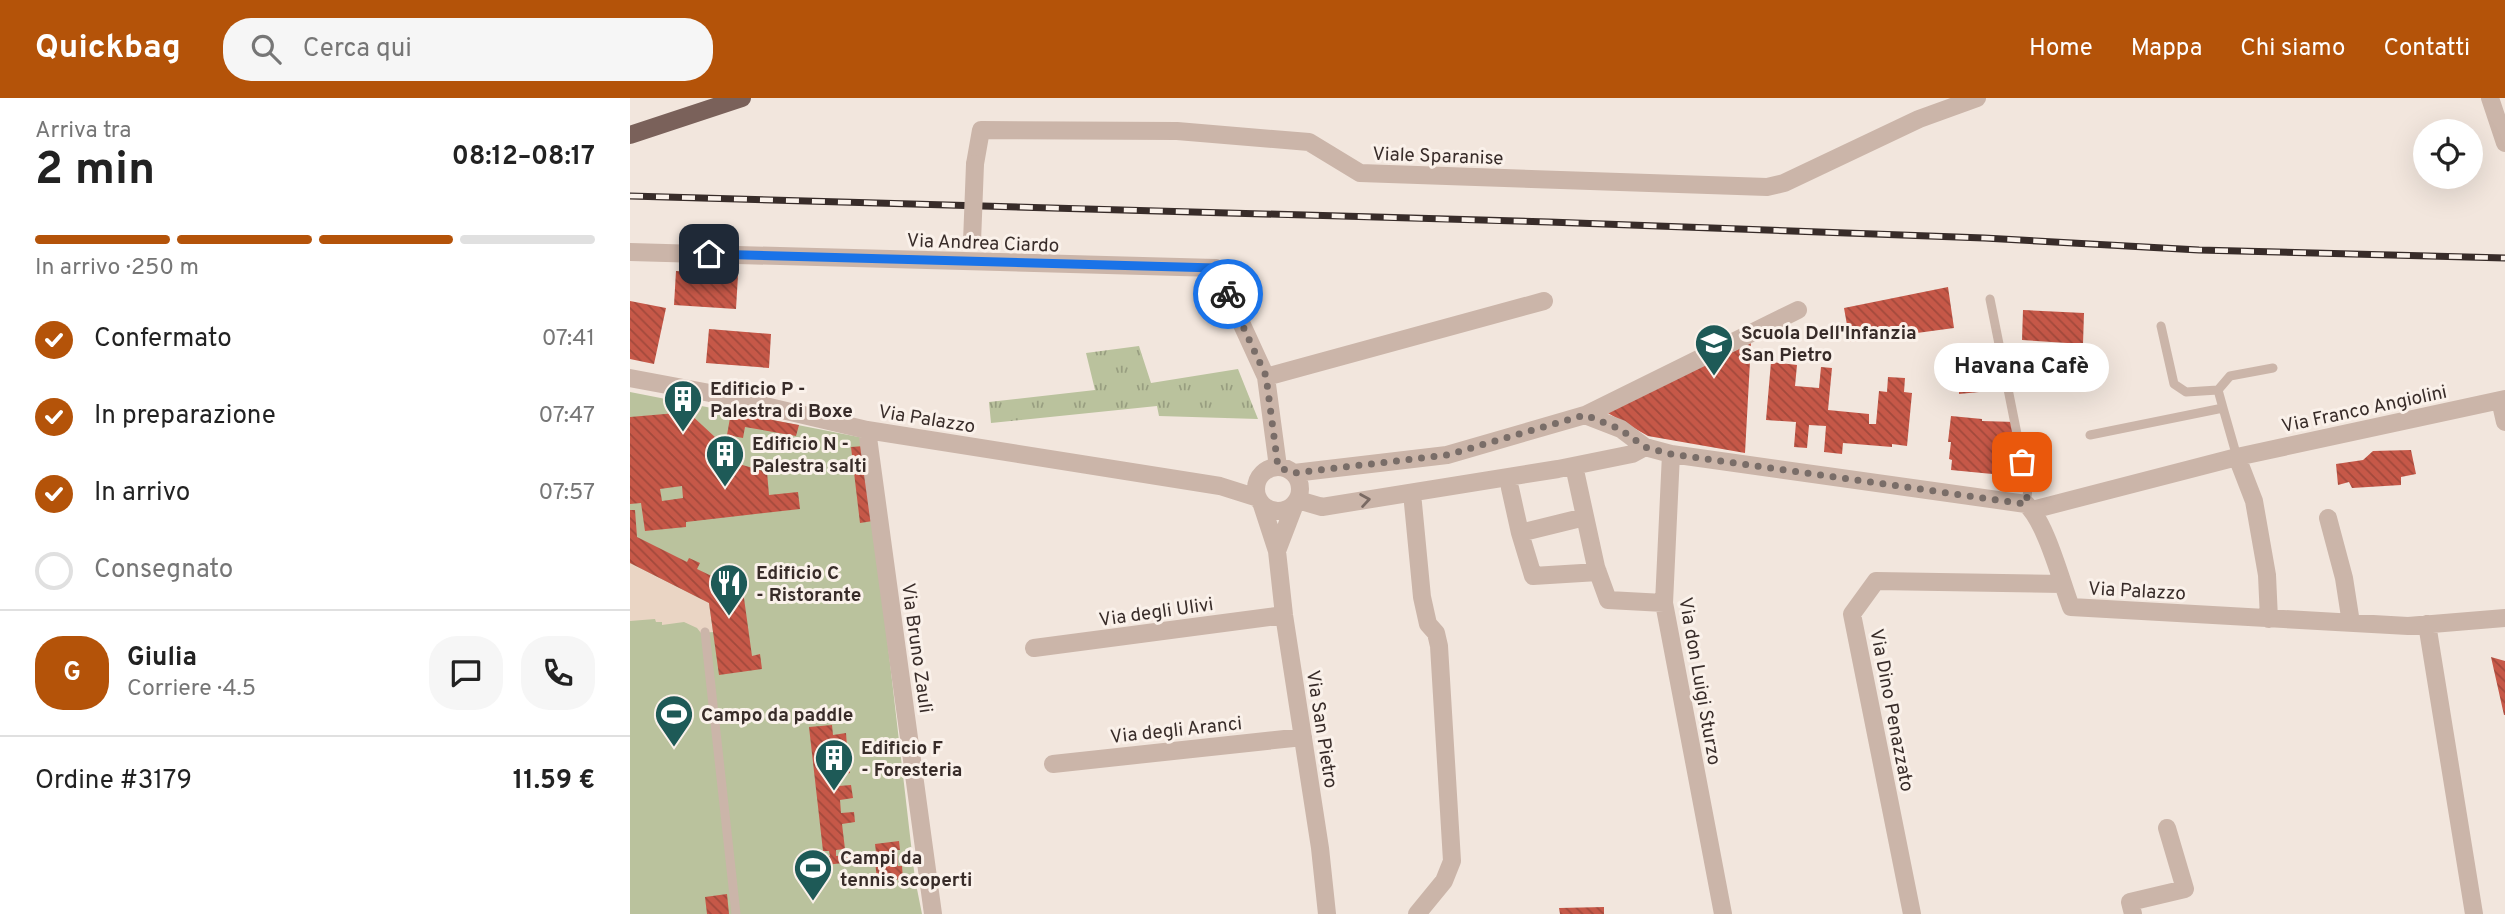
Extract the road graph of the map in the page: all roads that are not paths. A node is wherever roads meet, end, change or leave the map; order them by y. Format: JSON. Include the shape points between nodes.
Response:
{"nodes":[{"id":1,"x":742,"y":98,"type":"edge"},
{"id":2,"x":1977,"y":98,"type":"edge"},
{"id":3,"x":2490,"y":98,"type":"edge"},
{"id":4,"x":630,"y":135,"type":"edge"},
{"id":5,"x":2505,"y":143,"type":"edge"},
{"id":6,"x":630,"y":251,"type":"edge"},
{"id":7,"x":970,"y":263,"type":"junction"},
{"id":8,"x":1990,"y":299,"type":"dead end"},
{"id":9,"x":1544,"y":301,"type":"dead end"},
{"id":10,"x":1798,"y":310,"type":"dead end"},
{"id":11,"x":2161,"y":326,"type":"dead end"},
{"id":12,"x":2273,"y":368,"type":"dead end"},
{"id":13,"x":1266,"y":376,"type":"junction"},
{"id":14,"x":630,"y":378,"type":"edge"},
{"id":15,"x":2218,"y":390,"type":"junction"},
{"id":16,"x":2502,"y":400,"type":"edge"},
{"id":17,"x":2223,"y":408,"type":"junction"},
{"id":18,"x":1593,"y":418,"type":"junction"},
{"id":19,"x":2505,"y":422,"type":"edge"},
{"id":20,"x":867,"y":430,"type":"junction"},
{"id":21,"x":2090,"y":435,"type":"dead end"},
{"id":22,"x":1645,"y":447,"type":"junction"},
{"id":23,"x":1671,"y":454,"type":"junction"},
{"id":24,"x":2237,"y":457,"type":"junction"},
{"id":25,"x":1596,"y":460,"type":"junction"},
{"id":26,"x":1279,"y":470,"type":"junction"},
{"id":27,"x":1576,"y":475,"type":"dead end"},
{"id":28,"x":1220,"y":486,"type":"junction"},
{"id":29,"x":1510,"y":488,"type":"dead end"},
{"id":30,"x":1412,"y":493,"type":"junction"},
{"id":31,"x":1260,"y":502,"type":"junction"},
{"id":32,"x":1296,"y":502,"type":"junction"},
{"id":33,"x":2029,"y":507,"type":"junction"},
{"id":34,"x":1585,"y":517,"type":"junction"},
{"id":35,"x":2328,"y":518,"type":"dead end"},
{"id":36,"x":1520,"y":533,"type":"junction"},
{"id":37,"x":1277,"y":551,"type":"junction"},
{"id":38,"x":1598,"y":572,"type":"junction"},
{"id":39,"x":2062,"y":584,"type":"junction"},
{"id":40,"x":1664,"y":603,"type":"junction"},
{"id":41,"x":1284,"y":615,"type":"junction"},
{"id":42,"x":2505,"y":618,"type":"edge"},
{"id":43,"x":2269,"y":619,"type":"junction"},
{"id":44,"x":2351,"y":624,"type":"junction"},
{"id":45,"x":2427,"y":624,"type":"junction"},
{"id":46,"x":705,"y":632,"type":"dead end"},
{"id":47,"x":1034,"y":648,"type":"dead end"},
{"id":48,"x":1303,"y":737,"type":"junction"},
{"id":49,"x":1054,"y":764,"type":"dead end"},
{"id":50,"x":2168,"y":828,"type":"dead end"},
{"id":51,"x":736,"y":914,"type":"edge"},
{"id":52,"x":933,"y":914,"type":"edge"},
{"id":53,"x":1327,"y":914,"type":"edge"},
{"id":54,"x":1417,"y":914,"type":"edge"},
{"id":55,"x":1723,"y":914,"type":"edge"},
{"id":56,"x":1912,"y":914,"type":"edge"},
{"id":57,"x":2133,"y":914,"type":"edge"},
{"id":58,"x":2474,"y":914,"type":"edge"}],
"edges":[{"from":1,"to":4,"type":"main road"},
{"from":2,"to":7,"type":"street","name":"Viale Sparanise","bridge":true,"via":[[1767,187],[1360,173],[1308,142],[1177,131],[981,130]]},
{"from":3,"to":5,"type":"street"},
{"from":6,"to":7,"type":"street","name":"Via Andrea Ciardo"},
{"from":7,"to":13,"type":"street","name":"Via Andrea Ciardo","via":[[1216,268]]},
{"from":8,"to":33,"type":"lane"},
{"from":9,"to":13,"type":"street"},
{"from":10,"to":18,"type":"street","name":"Via Palazzo"},
{"from":11,"to":15,"type":"lane","via":[[2174,384],[2186,392]]},
{"from":12,"to":15,"type":"lane","via":[[2230,376]]},
{"from":13,"to":26,"type":"street","name":"Via Andrea Ciardo"},
{"from":14,"to":20,"type":"street","name":"Via Palazzo"},
{"from":15,"to":17,"type":"lane"},
{"from":16,"to":19,"type":"street","name":"Via Franco Angiolini"},
{"from":16,"to":24,"type":"street","name":"Via Franco Angiolini"},
{"from":17,"to":21,"type":"lane"},
{"from":17,"to":24,"type":"lane"},
{"from":18,"to":22,"type":"street","via":[[1620,429]]},
{"from":18,"to":25,"type":"street","via":[[1607,429],[1609,440]]},
{"from":18,"to":26,"type":"street","name":"Via Palazzo","via":[[1447,455]]},
{"from":20,"to":28,"type":"street","name":"Via Palazzo"},
{"from":20,"to":52,"type":"street","name":"Via Bruno Zauli"},
{"from":22,"to":23,"type":"street"},
{"from":22,"to":25,"type":"street"},
{"from":23,"to":33,"type":"street"},
{"from":23,"to":40,"type":"street","name":"Via don Luigi Sturzo"},
{"from":24,"to":33,"type":"street","name":"Via Franco Angiolini"},
{"from":24,"to":43,"type":"street","via":[[2254,501],[2267,575]]},
{"from":25,"to":30,"type":"street"},
{"from":26,"to":28,"type":"street","name":"Via Palazzo"},
{"from":26,"to":31,"type":"street","via":[[1256,485]]},
{"from":26,"to":32,"type":"street","via":[[1300,483]]},
{"from":27,"to":34,"type":"street"},
{"from":28,"to":31,"type":"street","name":"Via Palazzo"},
{"from":29,"to":36,"type":"street"},
{"from":32,"to":30,"type":"street","one_way":true,"via":[[1322,507]]},
{"from":30,"to":54,"type":"street","via":[[1422,597],[1438,646],[1452,862],[1444,881]]},
{"from":31,"to":32,"type":"street","via":[[1279,512]]},
{"from":31,"to":37,"type":"street","name":"Via San Pietro"},
{"from":32,"to":37,"type":"street","name":"Via San Pietro"},
{"from":33,"to":39,"type":"street","name":"Via Palazzo"},
{"from":34,"to":36,"type":"street"},
{"from":34,"to":38,"type":"street"},
{"from":35,"to":44,"type":"street"},
{"from":36,"to":38,"type":"street","via":[[1533,576]]},
{"from":37,"to":41,"type":"street","name":"Via San Pietro"},
{"from":38,"to":40,"type":"street","via":[[1608,600]]},
{"from":39,"to":43,"type":"street","name":"Via Palazzo","via":[[2071,607]]},
{"from":39,"to":56,"type":"street","name":"Via Dino Penazzato","via":[[1876,581],[1852,614]]},
{"from":40,"to":55,"type":"street","name":"Via don Luigi Sturzo"},
{"from":41,"to":47,"type":"street","name":"Via degli Ulivi"},
{"from":41,"to":48,"type":"street","name":"Via San Pietro"},
{"from":42,"to":45,"type":"street","name":"Via Palazzo"},
{"from":43,"to":44,"type":"street","name":"Via Palazzo"},
{"from":44,"to":45,"type":"street","name":"Via Palazzo"},
{"from":45,"to":58,"type":"street"},
{"from":46,"to":51,"type":"lane"},
{"from":48,"to":49,"type":"street","name":"Via degli Aranci"},
{"from":48,"to":53,"type":"street","name":"Via San Pietro"},
{"from":50,"to":57,"type":"street","via":[[2185,889],[2130,902]]}]}
